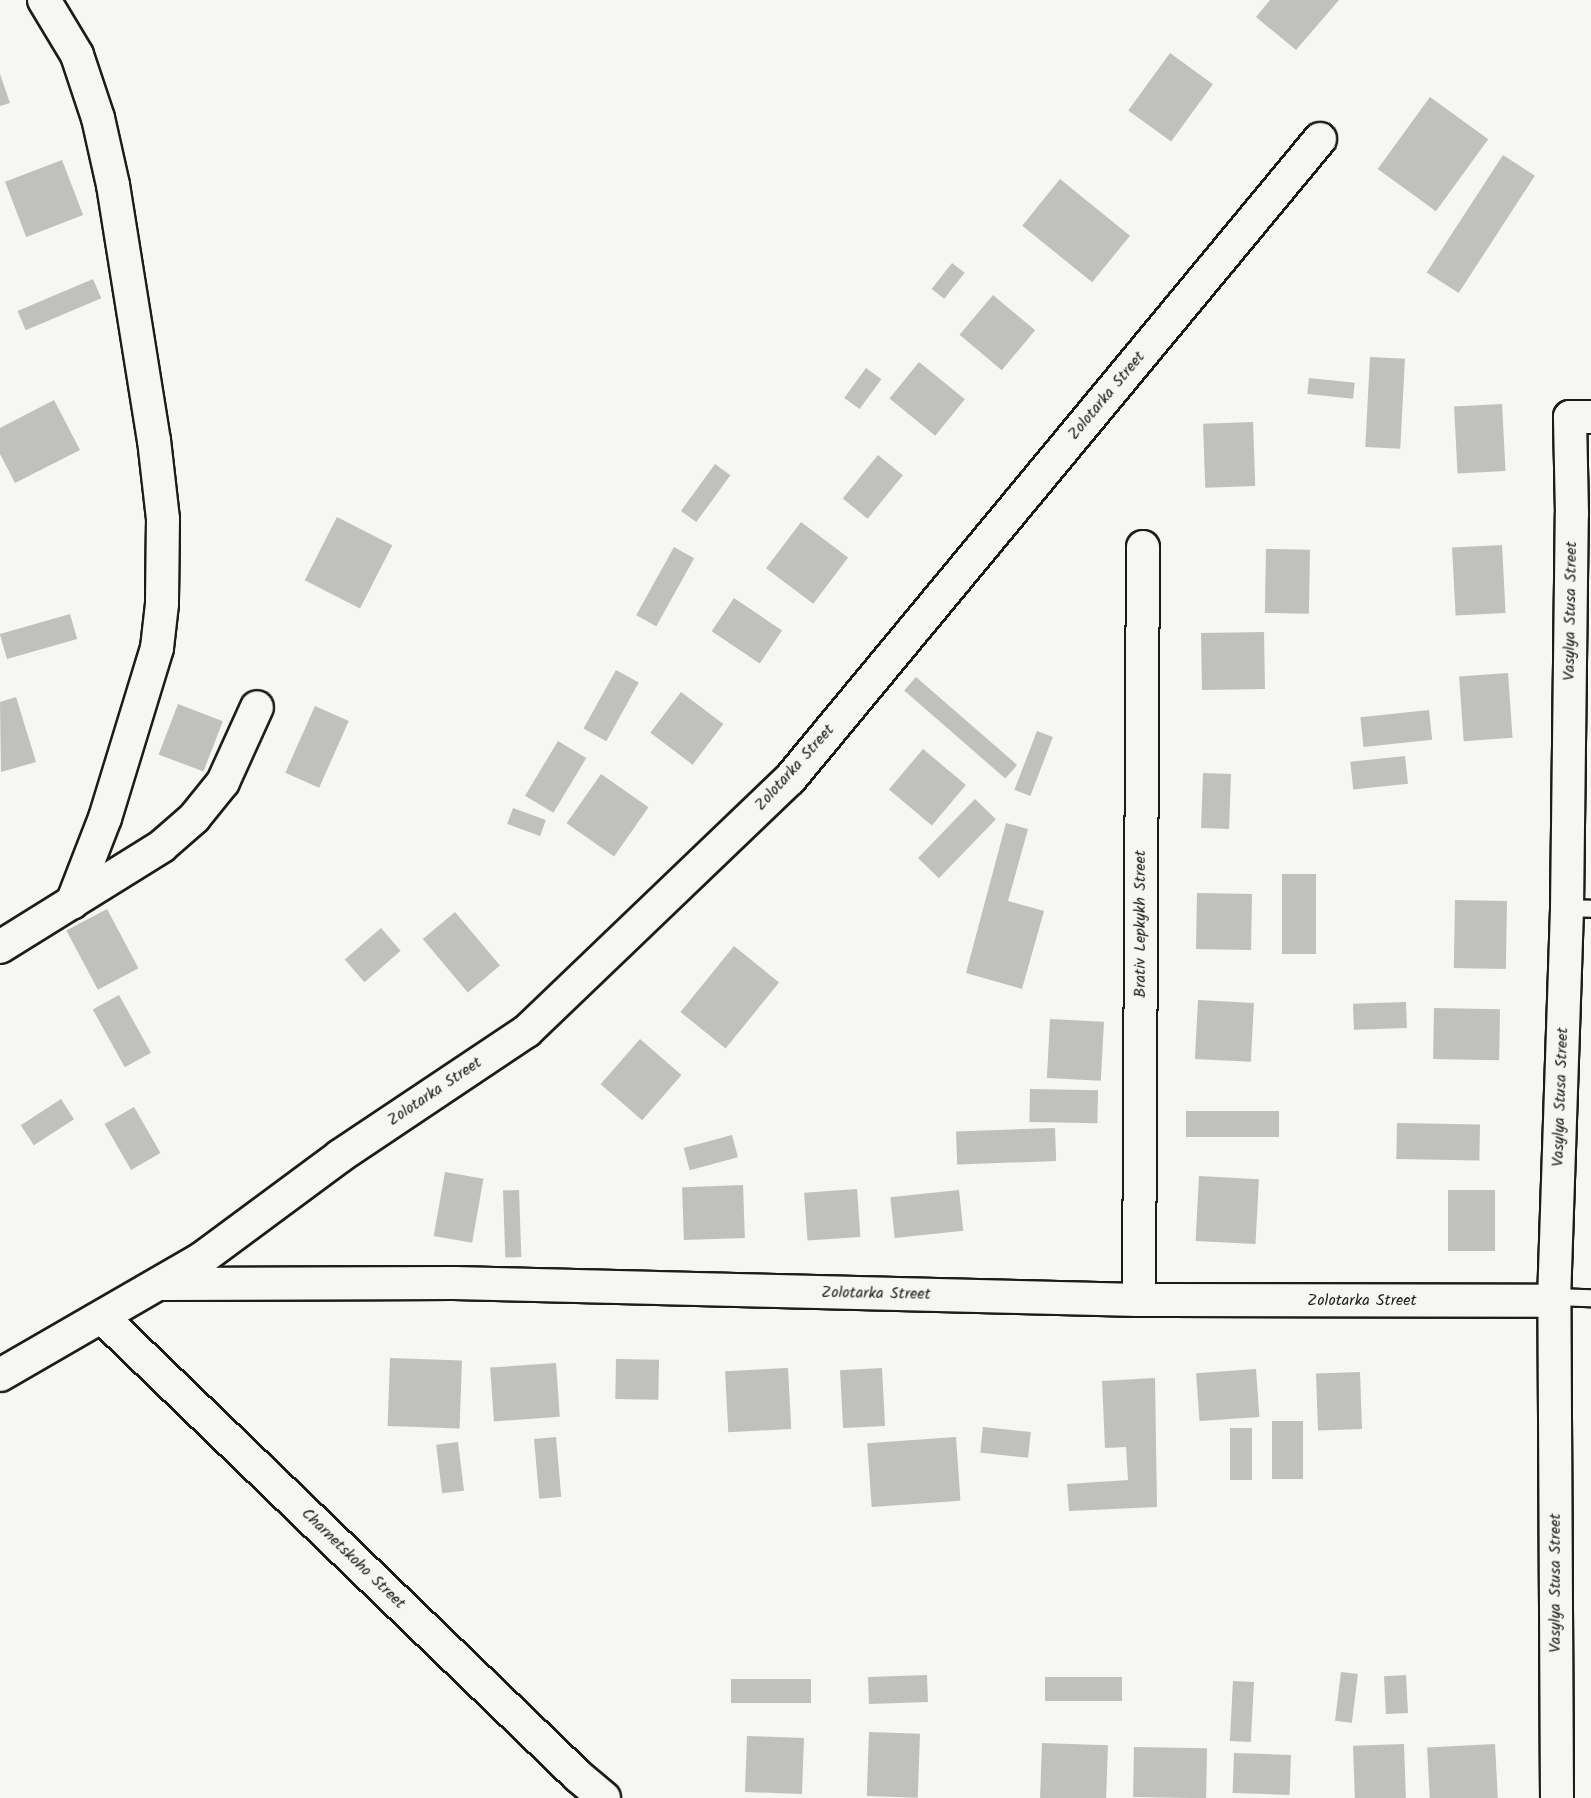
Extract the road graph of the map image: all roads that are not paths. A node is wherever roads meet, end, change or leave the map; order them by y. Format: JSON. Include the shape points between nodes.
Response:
{"nodes":[{"id":1,"x":44,"y":0,"type":"edge"},
{"id":2,"x":1320,"y":139,"type":"dead end"},
{"id":3,"x":1591,"y":417,"type":"edge"},
{"id":4,"x":1143,"y":548,"type":"dead end"},
{"id":5,"x":257,"y":707,"type":"dead end"},
{"id":6,"x":72,"y":903,"type":"junction"},
{"id":7,"x":1579,"y":909,"type":"edge"},
{"id":8,"x":0,"y":947,"type":"edge"},
{"id":9,"x":162,"y":1284,"type":"junction"},
{"id":10,"x":1591,"y":1298,"type":"edge"},
{"id":11,"x":1554,"y":1299,"type":"junction"},
{"id":12,"x":1139,"y":1300,"type":"junction"},
{"id":13,"x":103,"y":1318,"type":"junction"},
{"id":14,"x":0,"y":1375,"type":"edge"},
{"id":15,"x":604,"y":1798,"type":"edge"},
{"id":16,"x":1557,"y":1798,"type":"edge"}],
"edges":[{"from":1,"to":6,"type":"street","via":[[77,55],[114,184],[163,519],[157,648],[105,818]]},
{"from":2,"to":9,"type":"street","name":"Zolotarka Street","via":[[790,779],[527,1031],[340,1156],[244,1229]]},
{"from":3,"to":7,"type":"street","name":"Vasylya Stusa Street","via":[[1570,417]]},
{"from":4,"to":12,"type":"street","name":"Brativ Lepkykh Street"},
{"from":5,"to":6,"type":"street","via":[[223,782],[204,809],[162,846]]},
{"from":6,"to":8,"type":"street"},
{"from":7,"to":11,"type":"street","name":"Vasylya Stusa Street"},
{"from":9,"to":12,"type":"street","name":"Zolotarka Street","via":[[454,1283]]},
{"from":9,"to":13,"type":"street","name":"Zolotarka Street"},
{"from":10,"to":11,"type":"lane"},
{"from":11,"to":12,"type":"street","name":"Zolotarka Street"},
{"from":11,"to":16,"type":"street","name":"Vasylya Stusa Street"},
{"from":13,"to":14,"type":"street","name":"Zolotarka Street"},
{"from":13,"to":15,"type":"street","name":"Charnetskoho Street"}]}
